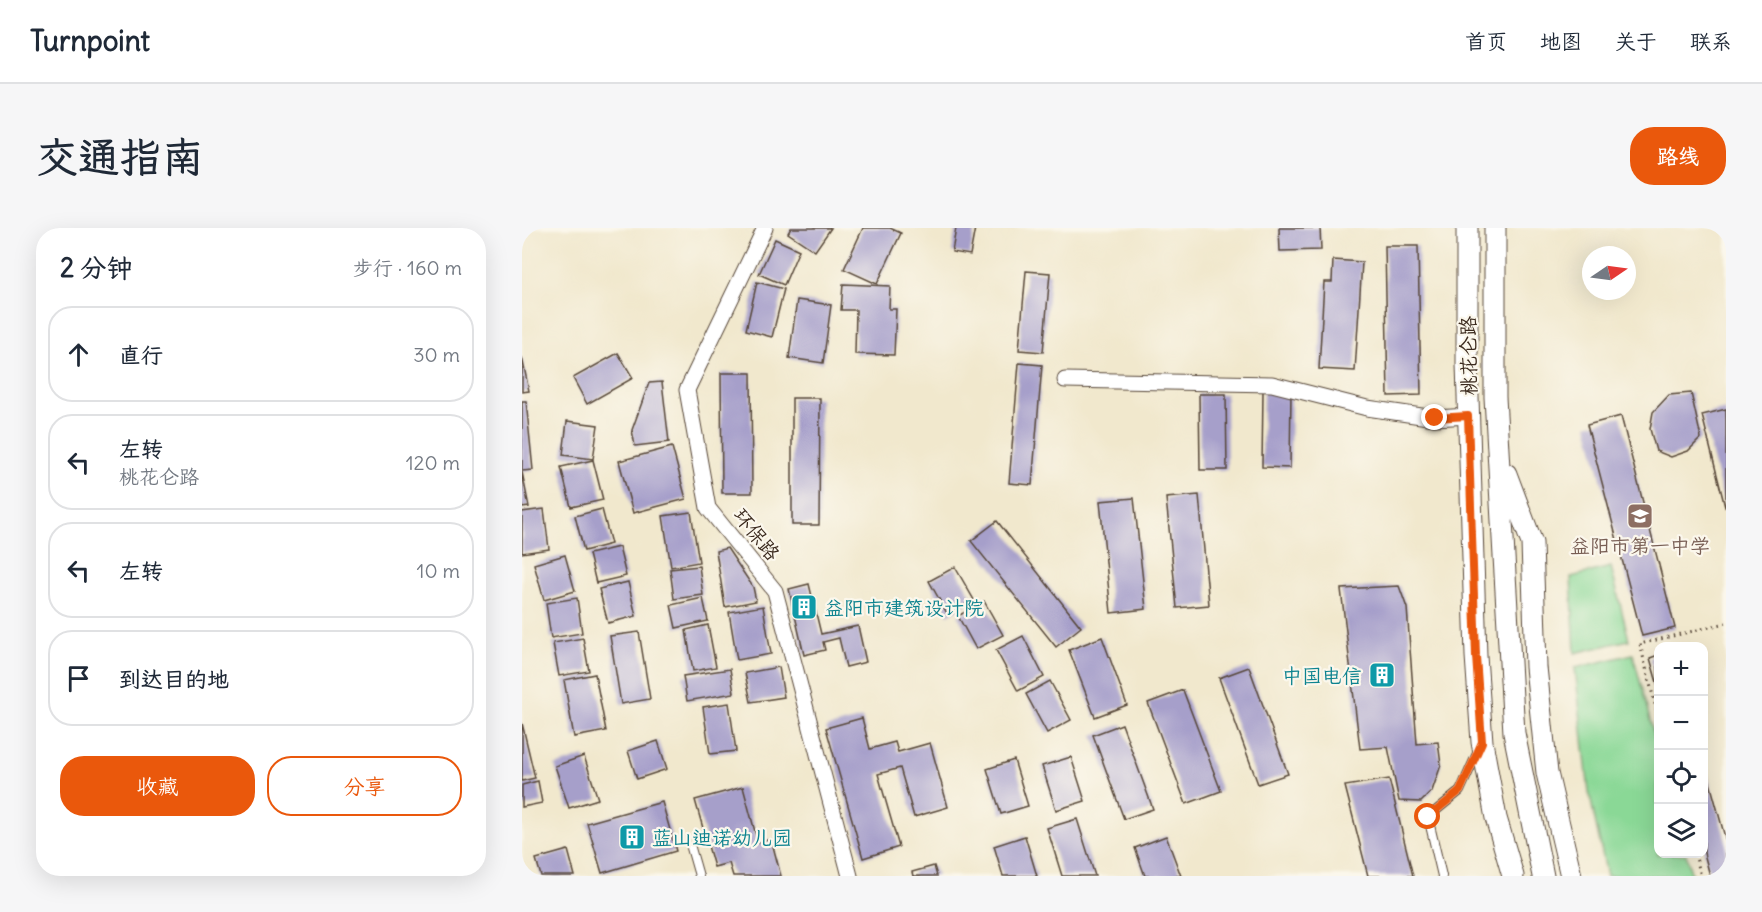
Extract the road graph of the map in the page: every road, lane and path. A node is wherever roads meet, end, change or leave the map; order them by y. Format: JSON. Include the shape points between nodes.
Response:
{"nodes":[{"id":1,"x":765,"y":228,"type":"edge"},
{"id":2,"x":1467,"y":228,"type":"edge"},
{"id":3,"x":1495,"y":228,"type":"edge"},
{"id":4,"x":1065,"y":380,"type":"dead end"},
{"id":5,"x":1468,"y":416,"type":"junction"},
{"id":6,"x":1498,"y":453,"type":"junction"},
{"id":7,"x":1726,"y":623,"type":"edge"},
{"id":8,"x":1654,"y":697,"type":"edge"},
{"id":9,"x":1482,"y":742,"type":"junction"},
{"id":10,"x":1504,"y":846,"type":"junction"},
{"id":11,"x":692,"y":848,"type":"dead end"},
{"id":12,"x":1696,"y":858,"type":"edge"},
{"id":13,"x":699,"y":876,"type":"edge"},
{"id":14,"x":850,"y":876,"type":"edge"},
{"id":15,"x":1442,"y":876,"type":"edge"},
{"id":16,"x":1508,"y":876,"type":"edge"},
{"id":17,"x":1513,"y":876,"type":"edge"},
{"id":18,"x":1543,"y":876,"type":"edge"},
{"id":19,"x":1571,"y":876,"type":"edge"},
{"id":20,"x":1701,"y":876,"type":"edge"}],
"edges":[{"from":1,"to":14,"type":"street","name":"环保路","via":[[687,390],[708,508],[775,591]]},
{"from":2,"to":5,"type":"main road","name":"桃花仑路"},
{"from":3,"to":6,"type":"main road","name":"桃花仑路"},
{"from":4,"to":5,"type":"street","via":[[1272,384],[1367,408],[1435,418]]},
{"from":5,"to":9,"type":"main road","name":"桃花仑路"},
{"from":6,"to":18,"type":"main road","name":"桃花仑路","via":[[1514,734]]},
{"from":6,"to":19,"type":"main road","via":[[1532,543],[1536,667],[1547,773]]},
{"from":7,"to":8,"type":"path","via":[[1640,644]]},
{"from":9,"to":10,"type":"main road","name":"桃花仑路"},
{"from":9,"to":15,"type":"lane","via":[[1460,791],[1428,817]]},
{"from":10,"to":16,"type":"main road"},
{"from":10,"to":17,"type":"main road","name":"桃花仑路"},
{"from":11,"to":13,"type":"lane"},
{"from":12,"to":20,"type":"path"}]}
